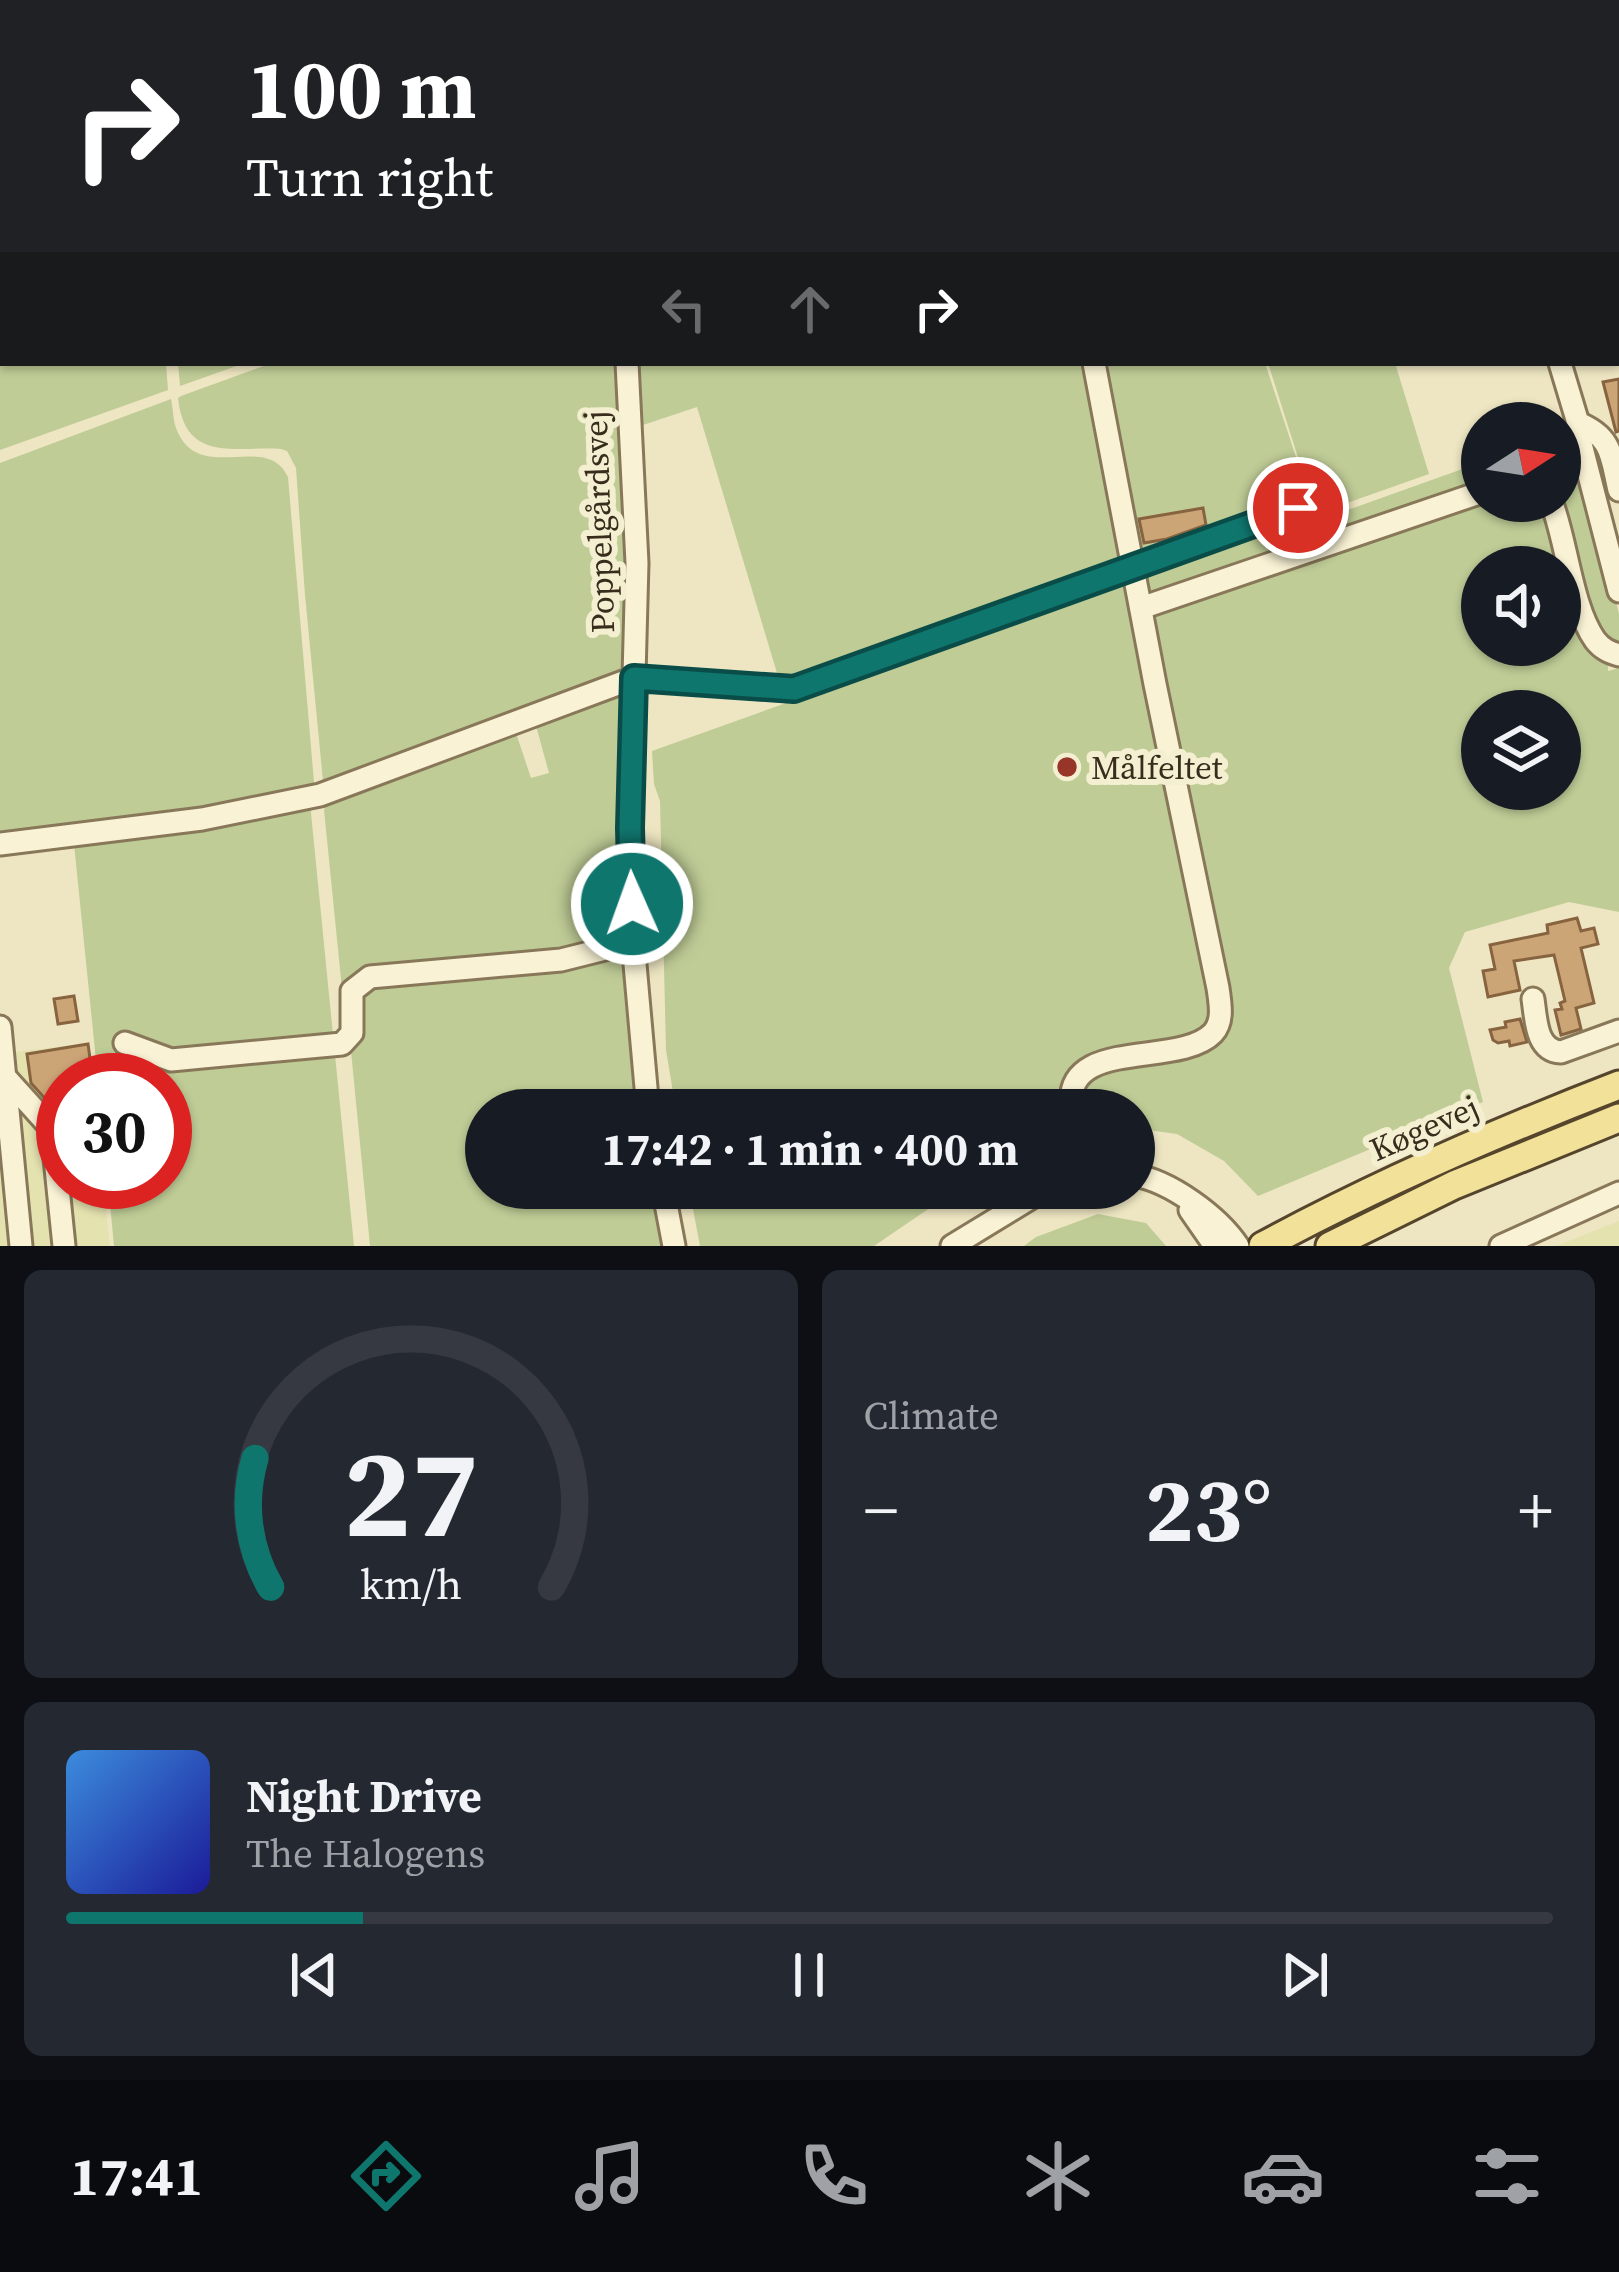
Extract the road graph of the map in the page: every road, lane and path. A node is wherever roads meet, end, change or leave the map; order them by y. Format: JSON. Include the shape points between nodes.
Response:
{"nodes":[{"id":1,"x":626,"y":366,"type":"edge"},
{"id":2,"x":1095,"y":366,"type":"edge"},
{"id":3,"x":1560,"y":366,"type":"edge"},
{"id":4,"x":1582,"y":425,"type":"junction"},
{"id":5,"x":1619,"y":490,"type":"edge"},
{"id":6,"x":1461,"y":499,"type":"edge"},
{"id":7,"x":1298,"y":508,"type":"dead end"},
{"id":8,"x":1557,"y":522,"type":"edge"},
{"id":9,"x":1134,"y":568,"type":"junction"},
{"id":10,"x":1619,"y":591,"type":"edge"},
{"id":11,"x":1141,"y":608,"type":"junction"},
{"id":12,"x":1619,"y":655,"type":"edge"},
{"id":13,"x":634,"y":678,"type":"junction"},
{"id":14,"x":0,"y":844,"type":"edge"},
{"id":15,"x":633,"y":942,"type":"junction"},
{"id":16,"x":1533,"y":999,"type":"dead end"},
{"id":17,"x":0,"y":1027,"type":"edge"},
{"id":18,"x":1619,"y":1031,"type":"edge"},
{"id":19,"x":125,"y":1043,"type":"dead end"},
{"id":20,"x":3,"y":1080,"type":"edge"},
{"id":21,"x":1619,"y":1085,"type":"edge"},
{"id":22,"x":644,"y":1089,"type":"edge"},
{"id":23,"x":1074,"y":1089,"type":"edge"},
{"id":24,"x":1619,"y":1118,"type":"edge"},
{"id":25,"x":1155,"y":1182,"type":"edge"},
{"id":26,"x":1619,"y":1192,"type":"edge"},
{"id":27,"x":1180,"y":1194,"type":"junction"},
{"id":28,"x":667,"y":1209,"type":"edge"},
{"id":29,"x":1013,"y":1209,"type":"edge"},
{"id":30,"x":21,"y":1246,"type":"edge"},
{"id":31,"x":64,"y":1246,"type":"edge"},
{"id":32,"x":674,"y":1246,"type":"edge"},
{"id":33,"x":952,"y":1246,"type":"edge"},
{"id":34,"x":1215,"y":1246,"type":"edge"},
{"id":35,"x":1238,"y":1246,"type":"edge"},
{"id":36,"x":1263,"y":1246,"type":"edge"},
{"id":37,"x":1330,"y":1246,"type":"edge"},
{"id":38,"x":1501,"y":1246,"type":"edge"}],
"edges":[{"from":1,"to":13,"type":"street","name":"Poppelgårdsvej"},
{"from":2,"to":9,"type":"street"},
{"from":3,"to":4,"type":"street"},
{"from":4,"to":5,"type":"street","via":[[1607,441]]},
{"from":4,"to":10,"type":"street"},
{"from":6,"to":11,"type":"street"},
{"from":7,"to":9,"type":"street"},
{"from":8,"to":12,"type":"street","via":[[1591,632]]},
{"from":9,"to":11,"type":"street"},
{"from":9,"to":13,"type":"street","via":[[794,689]]},
{"from":11,"to":23,"type":"street","via":[[1220,1016],[1198,1042],[1098,1063],[1080,1073]]},
{"from":13,"to":14,"type":"street","via":[[320,795]]},
{"from":13,"to":15,"type":"street","name":"Poppelgårdsvej"},
{"from":15,"to":19,"type":"street","via":[[561,960],[370,977],[352,991],[352,1033],[342,1044],[171,1060]]},
{"from":15,"to":22,"type":"street","name":"Poppelgårdsvej"},
{"from":16,"to":18,"type":"street","via":[[1539,1035],[1552,1053]]},
{"from":17,"to":20,"type":"street"},
{"from":20,"to":30,"type":"street"},
{"from":20,"to":31,"type":"street","via":[[52,1129]]},
{"from":21,"to":36,"type":"main road","name":"Køgevej","via":[[1445,1156]]},
{"from":24,"to":37,"type":"main road","name":"Køgevej"},
{"from":25,"to":27,"type":"street"},
{"from":26,"to":38,"type":"street"},
{"from":27,"to":34,"type":"street"},
{"from":27,"to":35,"type":"street"},
{"from":28,"to":32,"type":"street"},
{"from":29,"to":33,"type":"street"}]}
